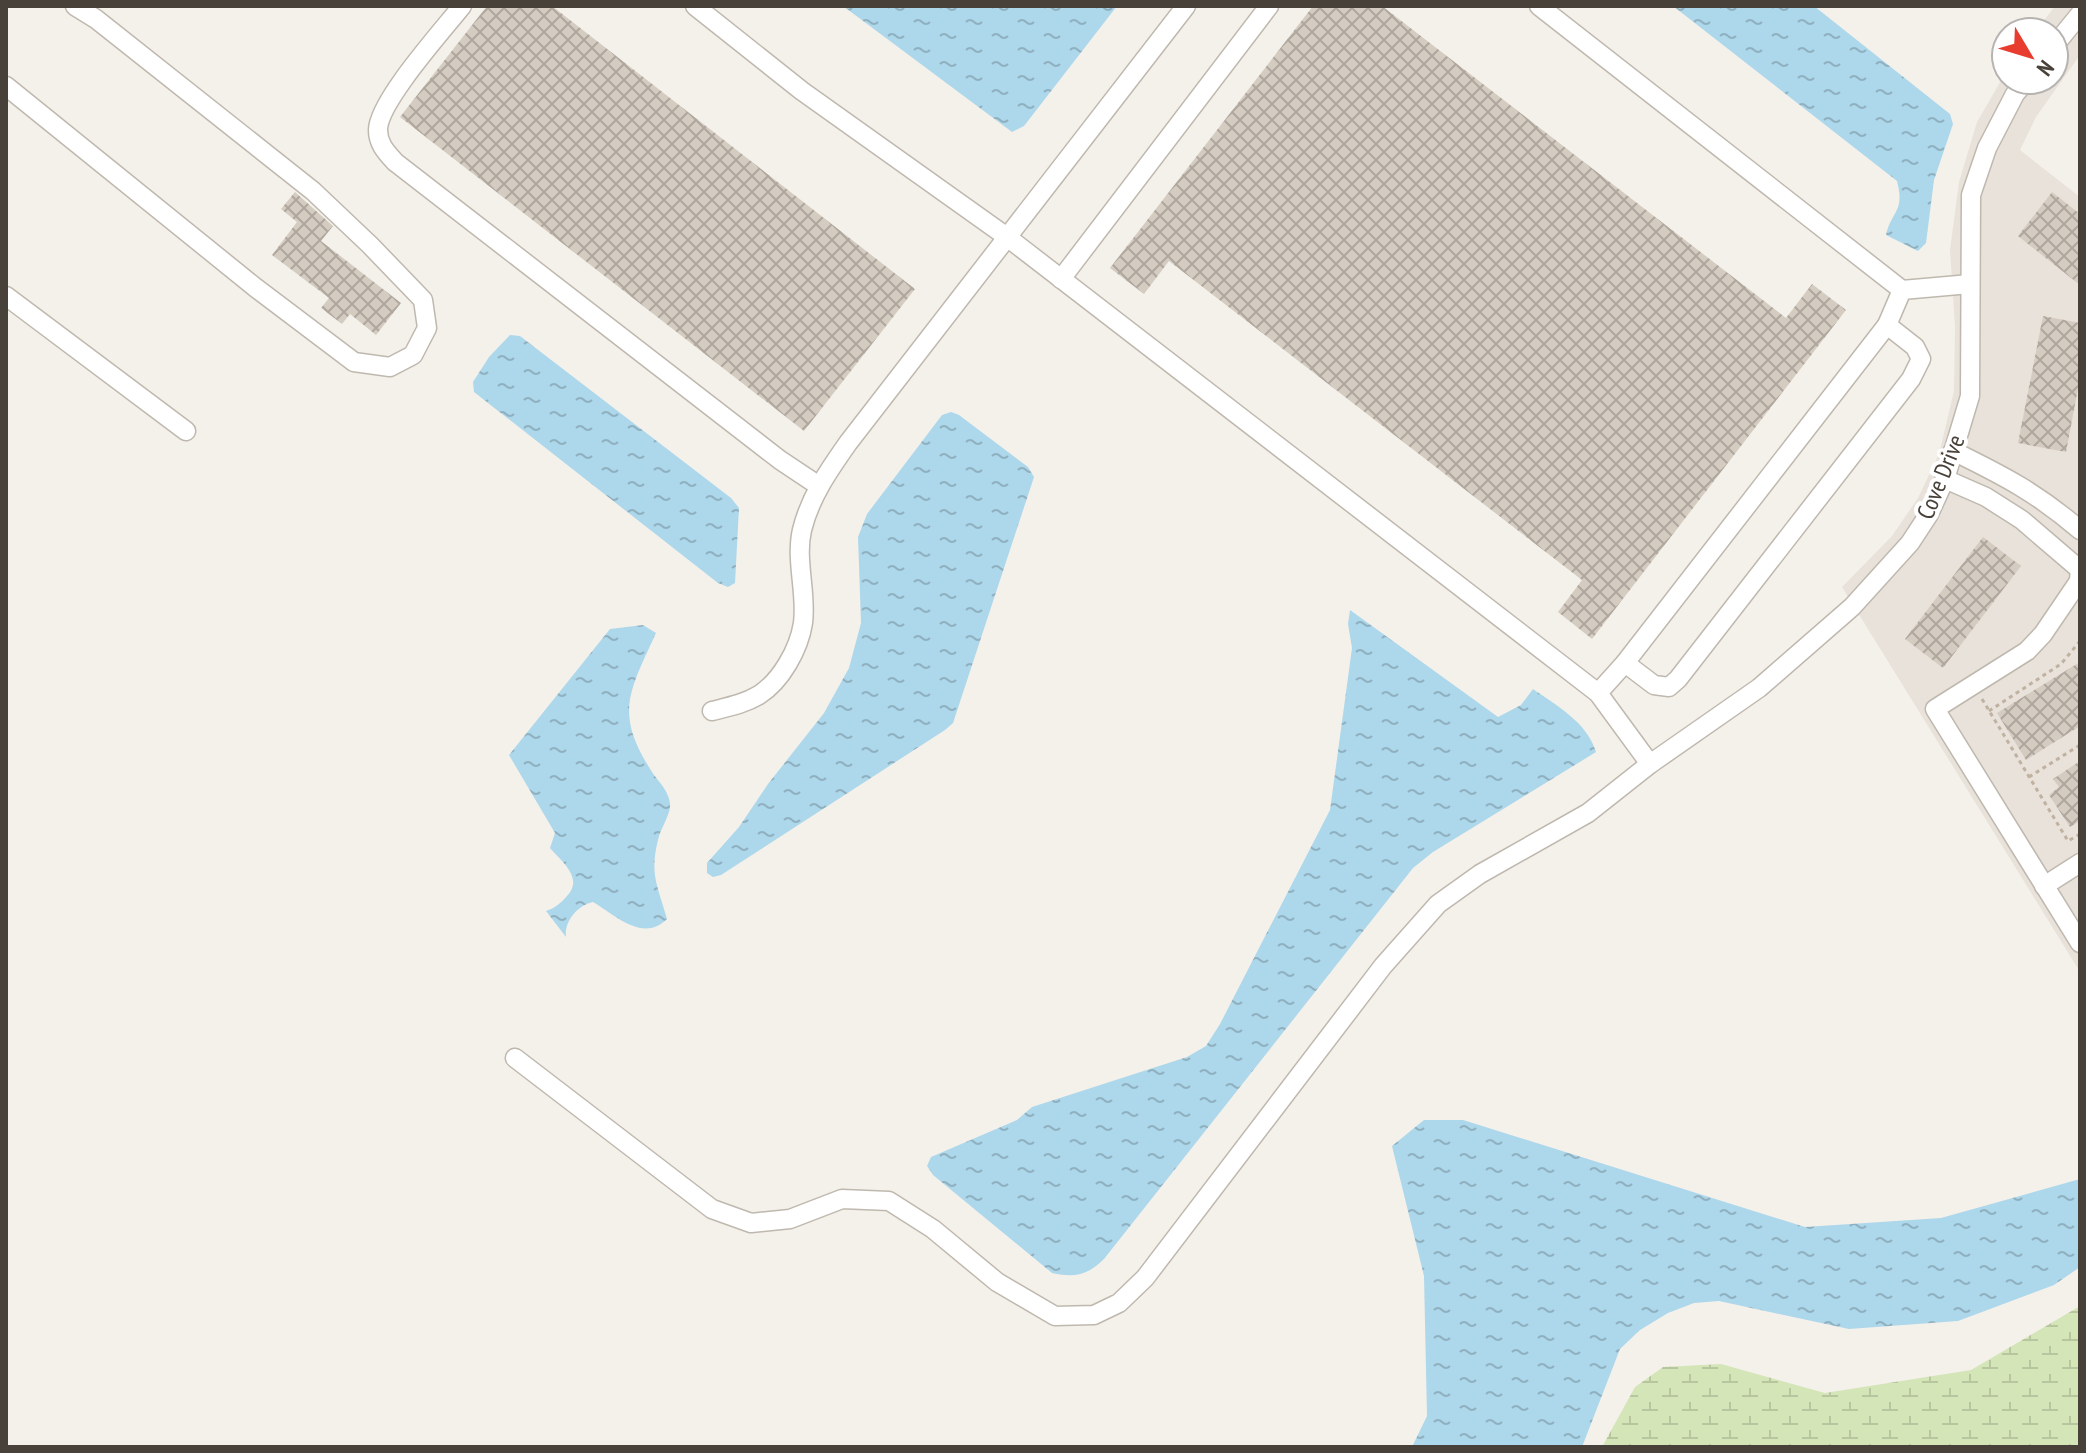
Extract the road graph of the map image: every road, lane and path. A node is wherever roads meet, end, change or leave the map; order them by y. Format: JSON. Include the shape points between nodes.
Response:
{"nodes":[{"id":1,"x":75,"y":6,"type":"edge"},
{"id":2,"x":462,"y":6,"type":"edge"},
{"id":3,"x":695,"y":6,"type":"edge"},
{"id":4,"x":1186,"y":6,"type":"edge"},
{"id":5,"x":1269,"y":6,"type":"edge"},
{"id":6,"x":1539,"y":6,"type":"edge"},
{"id":7,"x":6,"y":86,"type":"edge"},
{"id":8,"x":2014,"y":96,"type":"edge"},
{"id":9,"x":1007,"y":237,"type":"junction"},
{"id":10,"x":1061,"y":279,"type":"junction"},
{"id":11,"x":1970,"y":284,"type":"junction"},
{"id":12,"x":1902,"y":290,"type":"junction"},
{"id":13,"x":6,"y":296,"type":"edge"},
{"id":14,"x":1887,"y":325,"type":"junction"},
{"id":15,"x":186,"y":431,"type":"dead end"},
{"id":16,"x":1953,"y":451,"type":"junction"},
{"id":17,"x":1945,"y":479,"type":"junction"},
{"id":18,"x":819,"y":486,"type":"junction"},
{"id":19,"x":2080,"y":530,"type":"edge"},
{"id":20,"x":2079,"y":574,"type":"edge"},
{"id":21,"x":2080,"y":641,"type":"edge"},
{"id":22,"x":1625,"y":663,"type":"junction"},
{"id":23,"x":1974,"y":685,"type":"junction"},
{"id":24,"x":1598,"y":693,"type":"junction"},
{"id":25,"x":712,"y":711,"type":"dead end"},
{"id":26,"x":1989,"y":711,"type":"junction"},
{"id":27,"x":2080,"y":745,"type":"edge"},
{"id":28,"x":1650,"y":764,"type":"junction"},
{"id":29,"x":2029,"y":777,"type":"junction"},
{"id":30,"x":2080,"y":834,"type":"edge"},
{"id":31,"x":2080,"y":863,"type":"edge"},
{"id":32,"x":2044,"y":886,"type":"junction"},
{"id":33,"x":2080,"y":943,"type":"edge"},
{"id":34,"x":515,"y":1058,"type":"dead end"}],
"edges":[{"from":1,"to":7,"type":"street","via":[[313,191],[370,245],[423,300],[427,328],[413,355],[390,367],[354,362]]},
{"from":2,"to":18,"type":"street","via":[[383,111],[378,128],[381,147]]},
{"from":3,"to":9,"type":"street","via":[[802,91]]},
{"from":4,"to":9,"type":"street"},
{"from":5,"to":10,"type":"street"},
{"from":6,"to":12,"type":"street"},
{"from":8,"to":11,"type":"street","name":"Cove Drive","via":[[1987,148],[1971,195]]},
{"from":9,"to":10,"type":"street"},
{"from":9,"to":18,"type":"street"},
{"from":10,"to":24,"type":"street"},
{"from":11,"to":12,"type":"street"},
{"from":11,"to":16,"type":"street","name":"Cove Drive","via":[[1970,396]]},
{"from":12,"to":14,"type":"street"},
{"from":13,"to":15,"type":"street"},
{"from":14,"to":22,"type":"street"},
{"from":14,"to":22,"type":"street","via":[[1915,347],[1921,359],[1911,379],[1678,679],[1669,687],[1654,685]]},
{"from":16,"to":17,"type":"street","name":"Cove Drive"},
{"from":16,"to":19,"type":"street","via":[[2013,480]]},
{"from":17,"to":20,"type":"street","via":[[2022,520]]},
{"from":17,"to":28,"type":"street","name":"Cove Drive","via":[[1910,543],[1852,607],[1759,688]]},
{"from":18,"to":25,"type":"street","via":[[802,531],[803,622],[789,663],[761,694]]},
{"from":20,"to":23,"type":"street","via":[[2027,651]]},
{"from":21,"to":26,"type":"path","via":[[2061,664]]},
{"from":22,"to":24,"type":"street"},
{"from":23,"to":26,"type":"path"},
{"from":23,"to":32,"type":"street","via":[[1935,709]]},
{"from":24,"to":28,"type":"street"},
{"from":26,"to":29,"type":"path"},
{"from":27,"to":29,"type":"path"},
{"from":28,"to":34,"type":"street","name":"Cove Drive","via":[[1588,813],[1438,904],[1383,966],[1145,1278],[1119,1303],[1094,1315],[1055,1316],[997,1282],[889,1201],[842,1199],[790,1219],[751,1223],[712,1209]]},
{"from":29,"to":30,"type":"path","via":[[2068,841]]},
{"from":31,"to":32,"type":"street"},
{"from":32,"to":33,"type":"street"}]}
